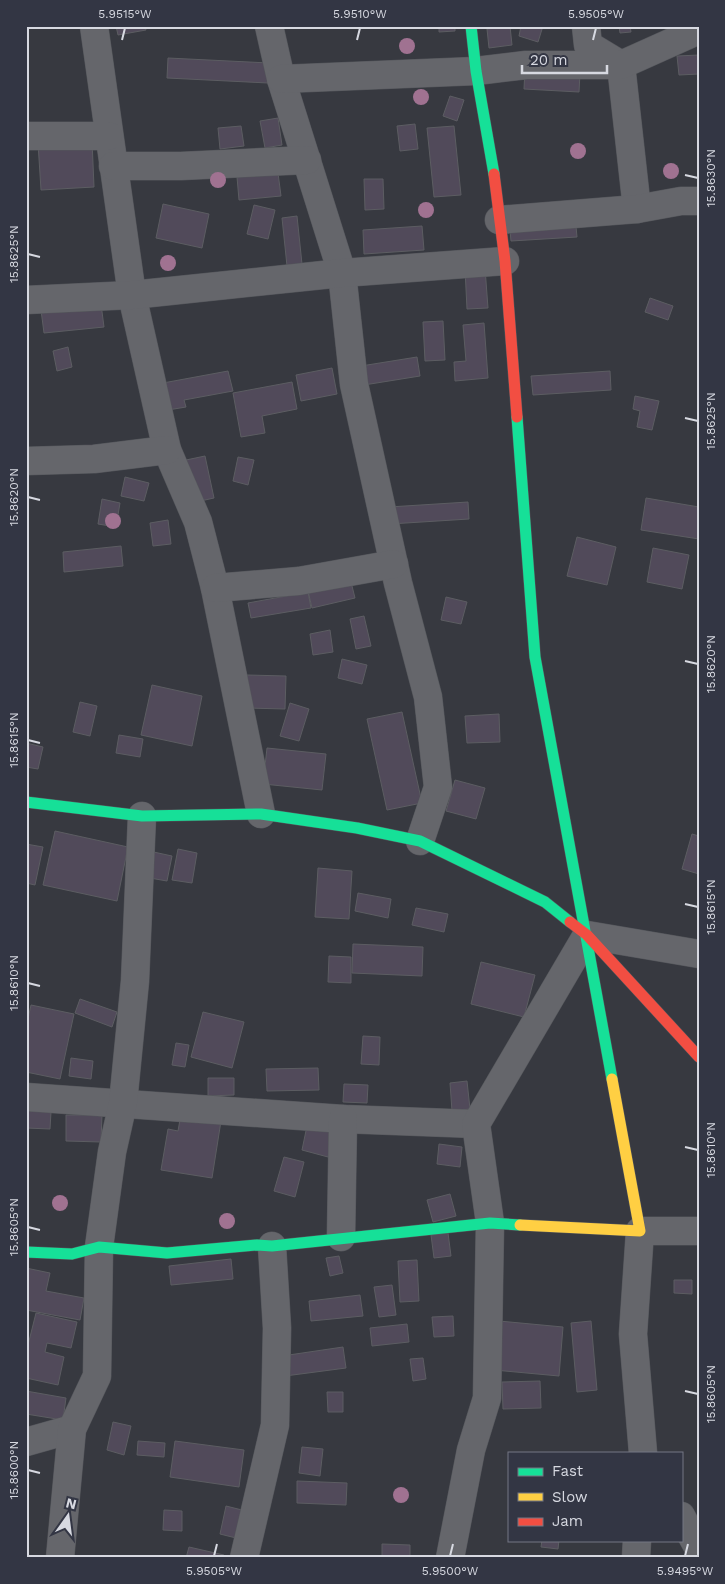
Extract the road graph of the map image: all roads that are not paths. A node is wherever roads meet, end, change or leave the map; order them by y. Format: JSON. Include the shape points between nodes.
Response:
{"nodes":[{"id":1,"x":94,"y":26,"type":"edge"},
{"id":2,"x":269,"y":26,"type":"edge"},
{"id":3,"x":471,"y":26,"type":"edge"},
{"id":4,"x":586,"y":26,"type":"edge"},
{"id":5,"x":699,"y":30,"type":"edge"},
{"id":6,"x":621,"y":65,"type":"junction"},
{"id":7,"x":476,"y":71,"type":"junction"},
{"id":8,"x":281,"y":79,"type":"junction"},
{"id":9,"x":26,"y":136,"type":"edge"},
{"id":10,"x":108,"y":136,"type":"junction"},
{"id":11,"x":307,"y":160,"type":"junction"},
{"id":12,"x":113,"y":166,"type":"junction"},
{"id":13,"x":699,"y":201,"type":"edge"},
{"id":14,"x":637,"y":209,"type":"junction"},
{"id":15,"x":499,"y":220,"type":"junction"},
{"id":16,"x":505,"y":261,"type":"junction"},
{"id":17,"x":342,"y":273,"type":"junction"},
{"id":18,"x":132,"y":295,"type":"junction"},
{"id":19,"x":26,"y":300,"type":"edge"},
{"id":20,"x":167,"y":450,"type":"junction"},
{"id":21,"x":26,"y":461,"type":"edge"},
{"id":22,"x":394,"y":564,"type":"junction"},
{"id":23,"x":215,"y":588,"type":"junction"},
{"id":24,"x":26,"y":802,"type":"edge"},
{"id":25,"x":261,"y":814,"type":"junction"},
{"id":26,"x":142,"y":816,"type":"junction"},
{"id":27,"x":420,"y":841,"type":"junction"},
{"id":28,"x":587,"y":935,"type":"junction"},
{"id":29,"x":699,"y":954,"type":"edge"},
{"id":30,"x":699,"y":1057,"type":"edge"},
{"id":31,"x":26,"y":1097,"type":"edge"},
{"id":32,"x":123,"y":1102,"type":"junction"},
{"id":33,"x":343,"y":1119,"type":"junction"},
{"id":34,"x":476,"y":1124,"type":"junction"},
{"id":35,"x":490,"y":1223,"type":"junction"},
{"id":36,"x":699,"y":1230,"type":"edge"},
{"id":37,"x":640,"y":1231,"type":"junction"},
{"id":38,"x":341,"y":1237,"type":"junction"},
{"id":39,"x":272,"y":1246,"type":"junction"},
{"id":40,"x":100,"y":1247,"type":"junction"},
{"id":41,"x":26,"y":1252,"type":"edge"},
{"id":42,"x":72,"y":1429,"type":"junction"},
{"id":43,"x":26,"y":1442,"type":"edge"},
{"id":44,"x":645,"y":1450,"type":"edge"},
{"id":45,"x":682,"y":1518,"type":"edge"},
{"id":46,"x":637,"y":1542,"type":"edge"},
{"id":47,"x":699,"y":1549,"type":"edge"},
{"id":48,"x":60,"y":1558,"type":"edge"},
{"id":49,"x":244,"y":1558,"type":"edge"},
{"id":50,"x":450,"y":1558,"type":"edge"},
{"id":51,"x":636,"y":1558,"type":"edge"}],
"edges":[{"from":1,"to":10,"type":"street"},
{"from":2,"to":8,"type":"street"},
{"from":3,"to":7,"type":"street"},
{"from":4,"to":6,"type":"street","via":[[588,46]]},
{"from":5,"to":6,"type":"street"},
{"from":6,"to":7,"type":"street","via":[[526,65]]},
{"from":6,"to":14,"type":"street"},
{"from":7,"to":8,"type":"street"},
{"from":7,"to":15,"type":"street"},
{"from":8,"to":11,"type":"street"},
{"from":9,"to":10,"type":"street"},
{"from":10,"to":12,"type":"street"},
{"from":11,"to":12,"type":"street"},
{"from":11,"to":17,"type":"street"},
{"from":12,"to":18,"type":"street"},
{"from":13,"to":14,"type":"street"},
{"from":14,"to":15,"type":"street"},
{"from":15,"to":16,"type":"street"},
{"from":16,"to":17,"type":"street"},
{"from":16,"to":28,"type":"street","via":[[535,657]]},
{"from":17,"to":18,"type":"street"},
{"from":17,"to":22,"type":"street","via":[[354,384]]},
{"from":18,"to":19,"type":"street"},
{"from":18,"to":20,"type":"street"},
{"from":20,"to":21,"type":"street"},
{"from":20,"to":23,"type":"street","via":[[198,522]]},
{"from":22,"to":23,"type":"street","via":[[300,581]]},
{"from":22,"to":27,"type":"street","via":[[428,697],[438,787]]},
{"from":23,"to":25,"type":"street"},
{"from":24,"to":26,"type":"street"},
{"from":25,"to":26,"type":"street"},
{"from":25,"to":27,"type":"street"},
{"from":26,"to":32,"type":"street","via":[[135,981]]},
{"from":27,"to":28,"type":"street","via":[[544,902]]},
{"from":28,"to":29,"type":"street"},
{"from":28,"to":30,"type":"street"},
{"from":28,"to":34,"type":"street"},
{"from":28,"to":37,"type":"street"},
{"from":31,"to":32,"type":"street"},
{"from":32,"to":33,"type":"street"},
{"from":32,"to":40,"type":"street","via":[[112,1152]]},
{"from":33,"to":34,"type":"street"},
{"from":33,"to":38,"type":"street"},
{"from":34,"to":35,"type":"street"},
{"from":35,"to":37,"type":"street"},
{"from":35,"to":38,"type":"street"},
{"from":35,"to":50,"type":"street","via":[[487,1398],[471,1450]]},
{"from":36,"to":37,"type":"street"},
{"from":37,"to":44,"type":"street","via":[[633,1334]]},
{"from":38,"to":39,"type":"street"},
{"from":39,"to":40,"type":"street","via":[[167,1253]]},
{"from":39,"to":49,"type":"street","via":[[277,1328],[275,1425]]},
{"from":40,"to":41,"type":"street","via":[[72,1254]]},
{"from":40,"to":42,"type":"street","via":[[97,1376]]},
{"from":42,"to":43,"type":"street"},
{"from":42,"to":48,"type":"street"},
{"from":45,"to":47,"type":"street"},
{"from":46,"to":51,"type":"street"}]}
